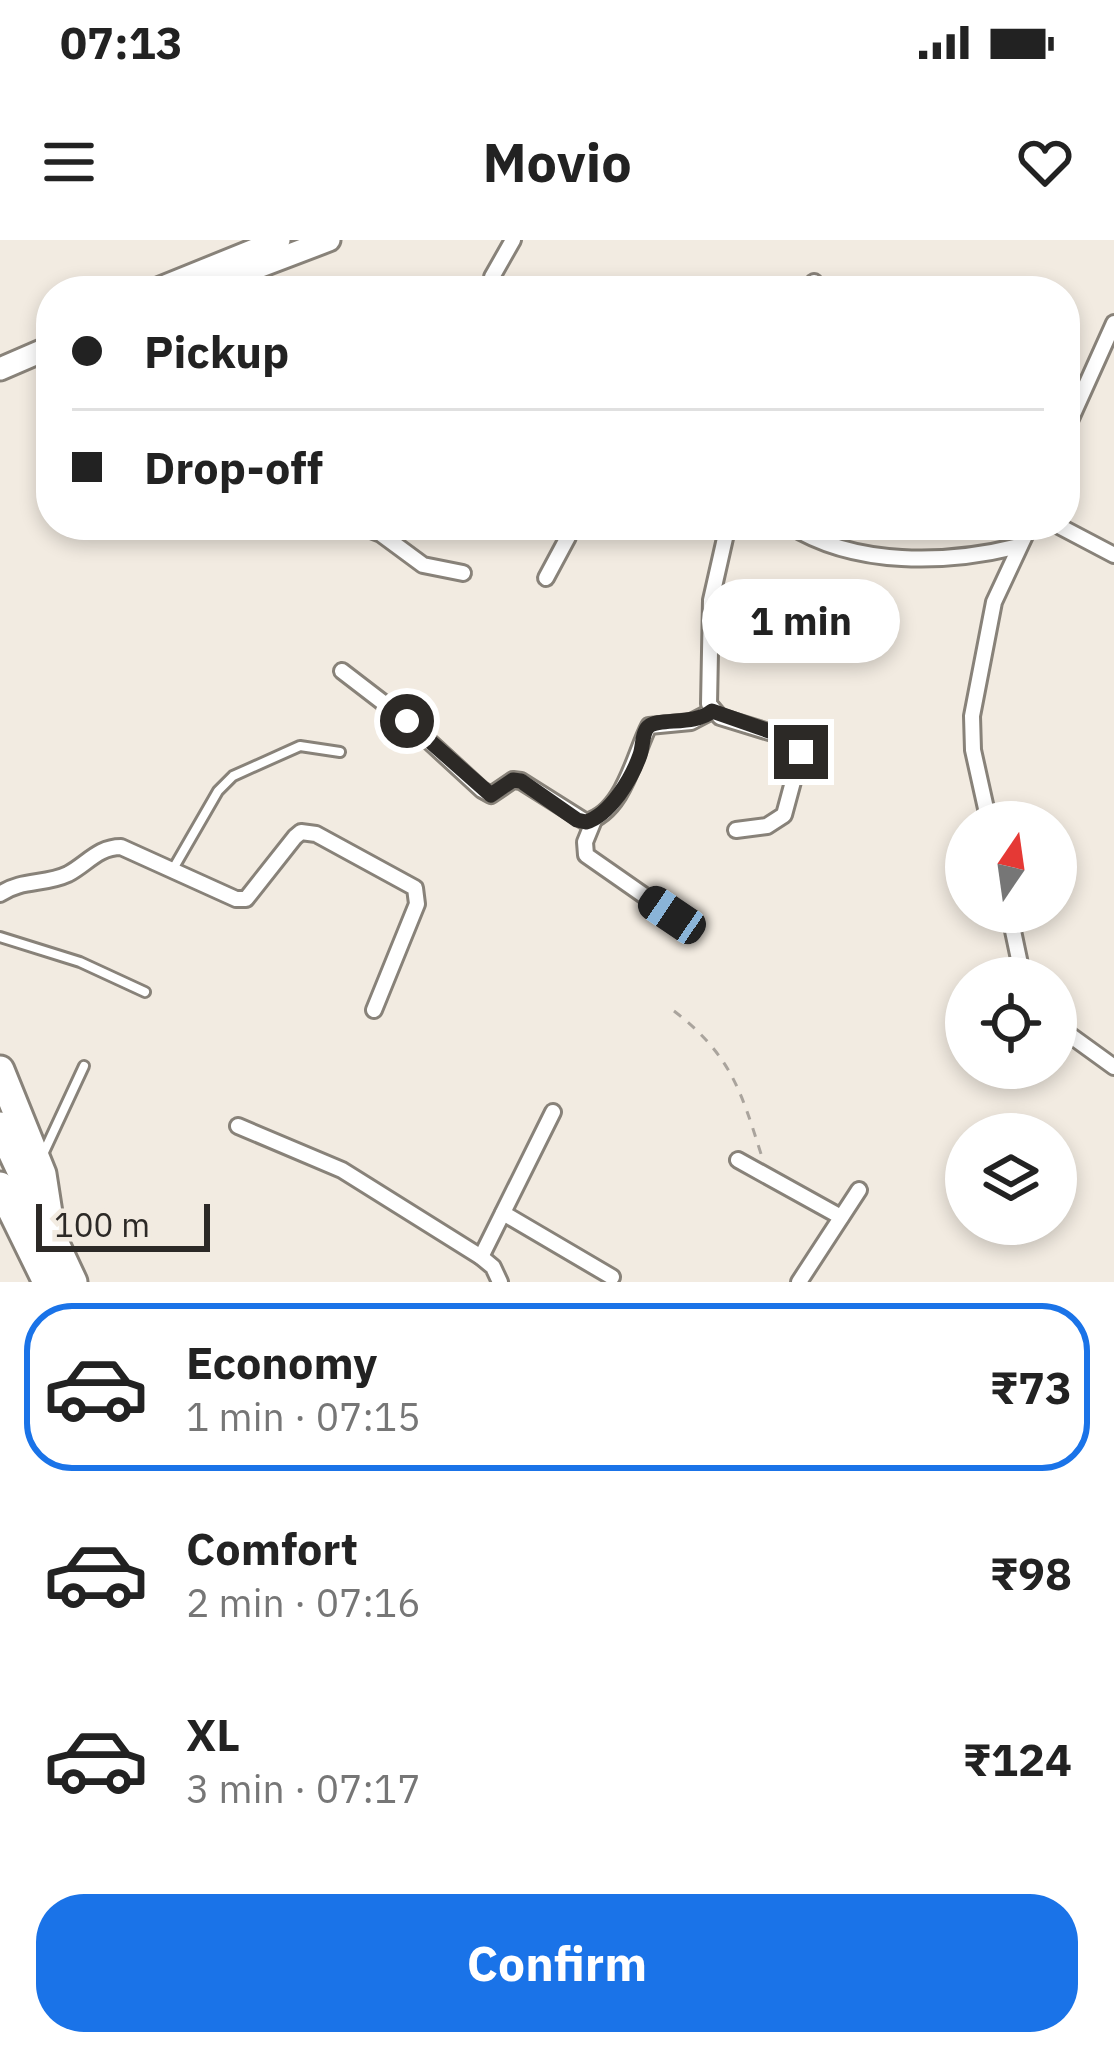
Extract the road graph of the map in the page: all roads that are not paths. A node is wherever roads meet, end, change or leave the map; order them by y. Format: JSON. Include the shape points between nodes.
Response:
{"nodes":[{"id":1,"x":329,"y":240,"type":"edge"},
{"id":2,"x":513,"y":240,"type":"edge"},
{"id":3,"x":264,"y":243,"type":"edge"},
{"id":4,"x":187,"y":276,"type":"edge"},
{"id":5,"x":234,"y":276,"type":"edge"},
{"id":6,"x":493,"y":276,"type":"edge"},
{"id":7,"x":1114,"y":323,"type":"edge"},
{"id":8,"x":36,"y":338,"type":"edge"},
{"id":9,"x":0,"y":353,"type":"edge"},
{"id":10,"x":36,"y":353,"type":"edge"},
{"id":11,"x":0,"y":369,"type":"edge"},
{"id":12,"x":1080,"y":387,"type":"edge"},
{"id":13,"x":1080,"y":537,"type":"edge"},
{"id":14,"x":388,"y":540,"type":"edge"},
{"id":15,"x":566,"y":540,"type":"edge"},
{"id":16,"x":725,"y":540,"type":"edge"},
{"id":17,"x":825,"y":540,"type":"edge"},
{"id":18,"x":1022,"y":540,"type":"edge"},
{"id":19,"x":1019,"y":546,"type":"junction"},
{"id":20,"x":1114,"y":555,"type":"edge"},
{"id":21,"x":463,"y":573,"type":"dead end"},
{"id":22,"x":546,"y":578,"type":"dead end"},
{"id":23,"x":342,"y":671,"type":"dead end"},
{"id":24,"x":712,"y":711,"type":"junction"},
{"id":25,"x":340,"y":752,"type":"dead end"},
{"id":26,"x":984,"y":801,"type":"edge"},
{"id":27,"x":594,"y":820,"type":"junction"},
{"id":28,"x":736,"y":830,"type":"dead end"},
{"id":29,"x":172,"y":869,"type":"junction"},
{"id":30,"x":0,"y":894,"type":"edge"},
{"id":31,"x":672,"y":915,"type":"dead end"},
{"id":32,"x":0,"y":937,"type":"edge"},
{"id":33,"x":145,"y":992,"type":"dead end"},
{"id":34,"x":374,"y":1010,"type":"dead end"},
{"id":35,"x":1077,"y":1040,"type":"edge"},
{"id":36,"x":84,"y":1066,"type":"dead end"},
{"id":37,"x":1114,"y":1067,"type":"edge"},
{"id":38,"x":0,"y":1070,"type":"edge"},
{"id":39,"x":553,"y":1112,"type":"dead end"},
{"id":40,"x":0,"y":1126,"type":"edge"},
{"id":41,"x":238,"y":1126,"type":"dead end"},
{"id":42,"x":738,"y":1160,"type":"dead end"},
{"id":43,"x":38,"y":1165,"type":"junction"},
{"id":44,"x":0,"y":1186,"type":"edge"},
{"id":45,"x":859,"y":1190,"type":"dead end"},
{"id":46,"x":503,"y":1213,"type":"junction"},
{"id":47,"x":841,"y":1217,"type":"junction"},
{"id":48,"x":0,"y":1219,"type":"edge"},
{"id":49,"x":52,"y":1238,"type":"junction"},
{"id":50,"x":481,"y":1257,"type":"junction"},
{"id":51,"x":44,"y":1276,"type":"edge"},
{"id":52,"x":612,"y":1277,"type":"dead end"},
{"id":53,"x":73,"y":1282,"type":"edge"},
{"id":54,"x":500,"y":1282,"type":"edge"},
{"id":55,"x":799,"y":1282,"type":"edge"}],
"edges":[{"from":1,"to":5,"type":"main road"},
{"from":2,"to":6,"type":"street"},
{"from":3,"to":4,"type":"main road"},
{"from":7,"to":12,"type":"street"},
{"from":8,"to":9,"type":"main road"},
{"from":10,"to":11,"type":"main road"},
{"from":13,"to":20,"type":"street"},
{"from":14,"to":21,"type":"street","via":[[411,560]]},
{"from":15,"to":22,"type":"street"},
{"from":16,"to":24,"type":"street","via":[[710,614]]},
{"from":17,"to":19,"type":"street","via":[[950,559]]},
{"from":18,"to":19,"type":"street"},
{"from":19,"to":26,"type":"street","via":[[994,602],[973,716]]},
{"from":23,"to":27,"type":"street","via":[[482,790],[491,795],[521,781],[577,820]]},
{"from":24,"to":27,"type":"street","via":[[692,722],[649,726],[638,762]]},
{"from":24,"to":28,"type":"street","via":[[801,747],[784,815]]},
{"from":25,"to":29,"type":"lane","via":[[300,746],[233,776]]},
{"from":27,"to":31,"type":"street","via":[[586,855]]},
{"from":29,"to":30,"type":"street","via":[[110,847],[66,875]]},
{"from":29,"to":34,"type":"street","via":[[246,899],[295,837],[309,832],[410,883],[416,904]]},
{"from":32,"to":33,"type":"lane"},
{"from":35,"to":37,"type":"street"},
{"from":36,"to":43,"type":"lane"},
{"from":38,"to":43,"type":"highway"},
{"from":39,"to":46,"type":"street"},
{"from":40,"to":49,"type":"highway"},
{"from":41,"to":50,"type":"street","via":[[342,1170]]},
{"from":42,"to":47,"type":"street"},
{"from":43,"to":49,"type":"highway"},
{"from":44,"to":51,"type":"highway"},
{"from":45,"to":47,"type":"street"},
{"from":46,"to":50,"type":"street"},
{"from":46,"to":52,"type":"street"},
{"from":47,"to":55,"type":"street"},
{"from":48,"to":51,"type":"highway"},
{"from":49,"to":53,"type":"highway"},
{"from":50,"to":54,"type":"street"}]}
